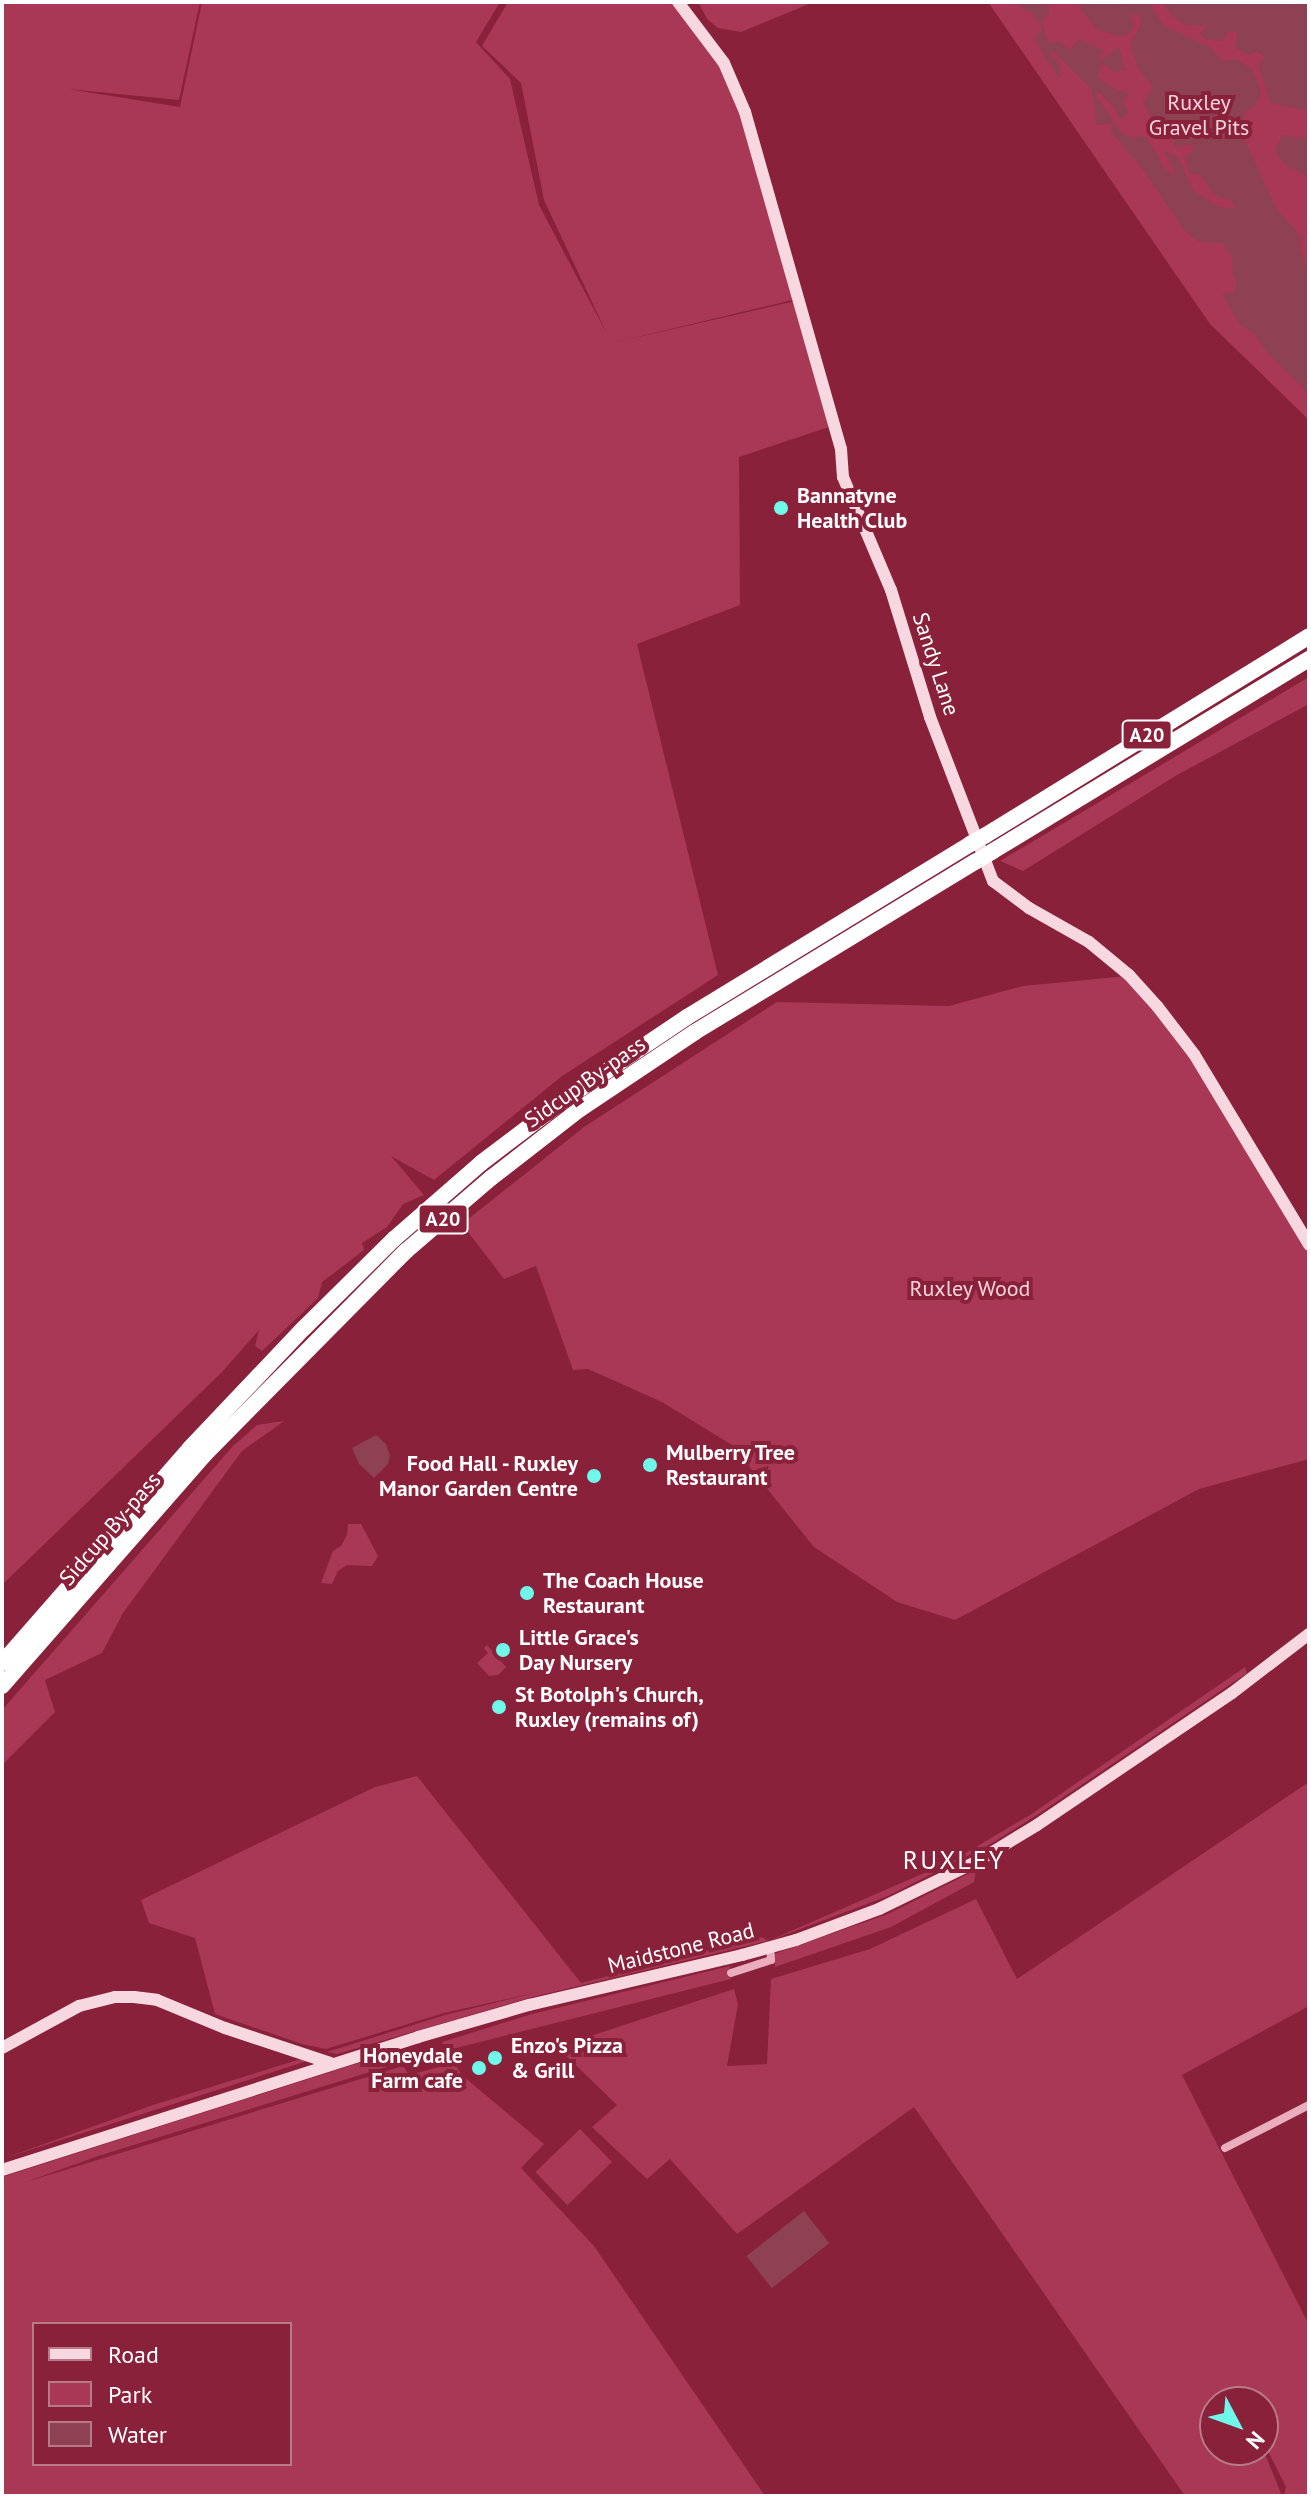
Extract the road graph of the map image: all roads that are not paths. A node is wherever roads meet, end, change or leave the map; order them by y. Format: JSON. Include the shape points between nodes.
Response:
{"nodes":[{"id":1,"x":678,"y":2,"type":"edge"},
{"id":2,"x":1309,"y":636,"type":"edge"},
{"id":3,"x":1309,"y":659,"type":"edge"},
{"id":4,"x":1309,"y":1245,"type":"edge"},
{"id":5,"x":1309,"y":1634,"type":"edge"},
{"id":6,"x":2,"y":1663,"type":"edge"},
{"id":7,"x":2,"y":1686,"type":"edge"},
{"id":8,"x":770,"y":1947,"type":"junction"},
{"id":9,"x":731,"y":1973,"type":"dead end"},
{"id":10,"x":2,"y":2048,"type":"edge"},
{"id":11,"x":330,"y":2063,"type":"junction"},
{"id":12,"x":1309,"y":2105,"type":"edge"},
{"id":13,"x":1225,"y":2148,"type":"dead end"},
{"id":14,"x":2,"y":2170,"type":"edge"}],
"edges":[{"from":1,"to":4,"type":"street","name":"Sandy Lane","via":[[724,63],[745,112],[841,449],[843,477],[891,590],[930,717],[993,881],[1089,942],[1157,1006],[1194,1054]]},
{"from":2,"to":6,"type":"highway","name":"Sidcup By-pass","number":"A20","bridge":true,"via":[[687,1017],[481,1163],[304,1328],[190,1448]]},
{"from":3,"to":7,"type":"highway","name":"Sidcup By-pass","number":"A20","bridge":true,"via":[[695,1032],[580,1109],[491,1178],[406,1251],[204,1455]]},
{"from":5,"to":8,"type":"street","name":"Maidstone Road","via":[[1232,1693],[978,1861],[879,1909]]},
{"from":8,"to":9,"type":"street","via":[[771,1960]]},
{"from":8,"to":11,"type":"street","name":"Maidstone Road","via":[[529,2005]]},
{"from":10,"to":11,"type":"street","via":[[79,2006],[134,1997],[157,2000]]},
{"from":11,"to":14,"type":"street","name":"Maidstone Road"},
{"from":12,"to":13,"type":"street"}]}
